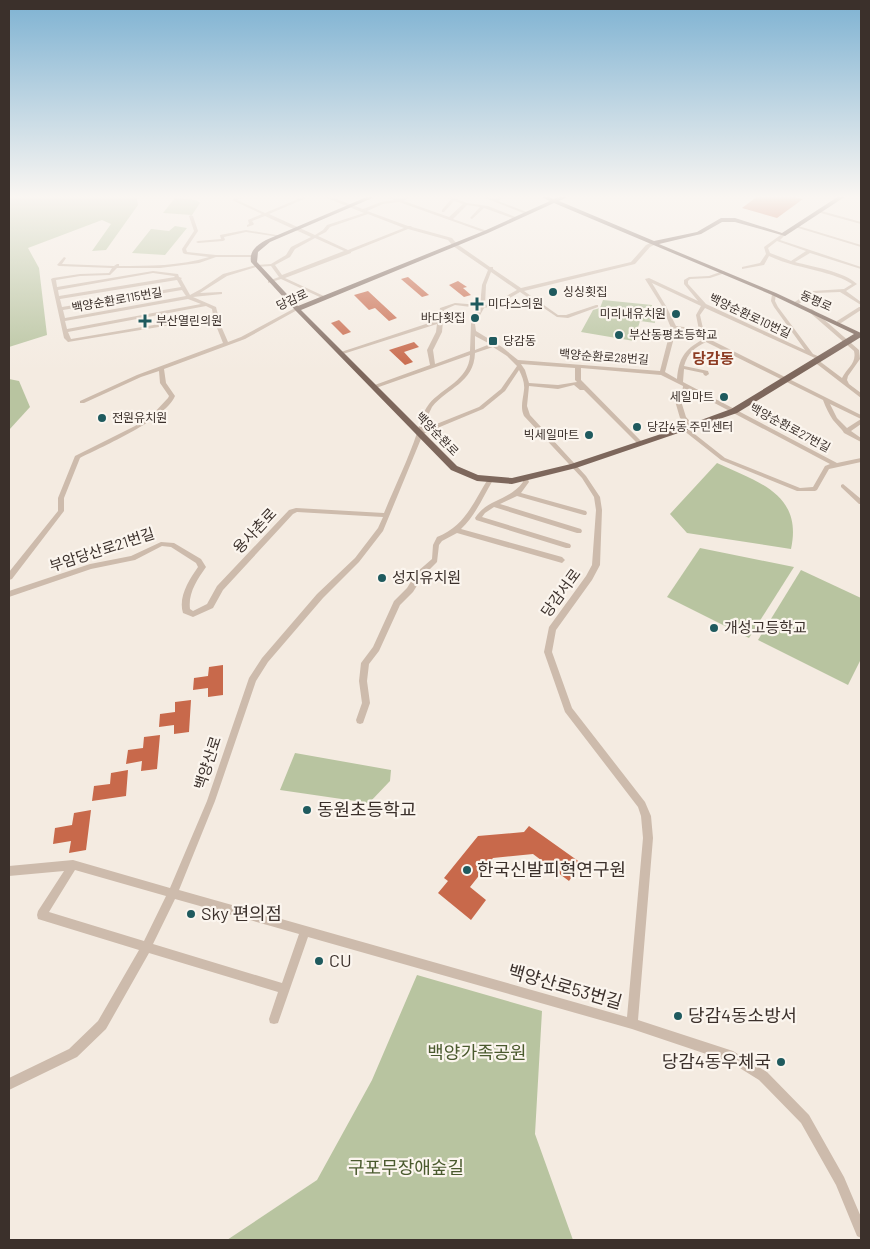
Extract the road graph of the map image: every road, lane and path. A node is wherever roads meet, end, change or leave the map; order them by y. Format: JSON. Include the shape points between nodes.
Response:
{"nodes":[{"id":1,"x":190,"y":254,"type":"edge"},
{"id":2,"x":289,"y":254,"type":"edge"},
{"id":3,"x":343,"y":254,"type":"edge"},
{"id":4,"x":432,"y":254,"type":"edge"},
{"id":5,"x":469,"y":254,"type":"edge"},
{"id":6,"x":641,"y":254,"type":"edge"},
{"id":7,"x":681,"y":254,"type":"edge"},
{"id":8,"x":768,"y":254,"type":"joint"},
{"id":9,"x":805,"y":254,"type":"edge"},
{"id":10,"x":820,"y":254,"type":"edge"},
{"id":11,"x":216,"y":256,"type":"junction"},
{"id":12,"x":252,"y":256,"type":"joint"},
{"id":13,"x":64,"y":258,"type":"dead end"},
{"id":14,"x":790,"y":263,"type":"junction"},
{"id":15,"x":117,"y":265,"type":"junction"},
{"id":16,"x":272,"y":265,"type":"junction"},
{"id":17,"x":157,"y":266,"type":"junction"},
{"id":18,"x":256,"y":266,"type":"junction"},
{"id":19,"x":490,"y":268,"type":"junction"},
{"id":20,"x":744,"y":268,"type":"dead end"},
{"id":21,"x":861,"y":268,"type":"edge"},
{"id":22,"x":153,"y":272,"type":"junction"},
{"id":23,"x":723,"y":272,"type":"junction"},
{"id":24,"x":111,"y":277,"type":"junction"},
{"id":25,"x":180,"y":278,"type":"junction"},
{"id":26,"x":282,"y":278,"type":"junction"},
{"id":27,"x":270,"y":282,"type":"junction"},
{"id":28,"x":184,"y":288,"type":"junction"},
{"id":29,"x":56,"y":289,"type":"junction"},
{"id":30,"x":115,"y":289,"type":"junction"},
{"id":31,"x":520,"y":290,"type":"junction"},
{"id":32,"x":841,"y":290,"type":"junction"},
{"id":33,"x":220,"y":293,"type":"dead end"},
{"id":34,"x":195,"y":294,"type":"junction"},
{"id":35,"x":774,"y":294,"type":"junction"},
{"id":36,"x":188,"y":297,"type":"junction"},
{"id":37,"x":57,"y":298,"type":"junction"},
{"id":38,"x":324,"y":298,"type":"junction"},
{"id":39,"x":118,"y":299,"type":"junction"},
{"id":40,"x":796,"y":304,"type":"junction"},
{"id":41,"x":861,"y":304,"type":"edge"},
{"id":42,"x":205,"y":305,"type":"junction"},
{"id":43,"x":704,"y":305,"type":"junction"},
{"id":44,"x":596,"y":306,"type":"dead end"},
{"id":45,"x":482,"y":307,"type":"junction"},
{"id":46,"x":861,"y":308,"type":"edge"},
{"id":47,"x":60,"y":309,"type":"junction"},
{"id":48,"x":296,"y":309,"type":"junction"},
{"id":49,"x":122,"y":310,"type":"junction"},
{"id":50,"x":810,"y":310,"type":"junction"},
{"id":51,"x":217,"y":316,"type":"junction"},
{"id":52,"x":63,"y":320,"type":"junction"},
{"id":53,"x":125,"y":321,"type":"junction"},
{"id":54,"x":440,"y":321,"type":"junction"},
{"id":55,"x":836,"y":321,"type":"junction"},
{"id":56,"x":674,"y":328,"type":"junction"},
{"id":57,"x":66,"y":331,"type":"junction"},
{"id":58,"x":127,"y":331,"type":"junction"},
{"id":59,"x":473,"y":332,"type":"junction"},
{"id":60,"x":861,"y":333,"type":"edge"},
{"id":61,"x":706,"y":340,"type":"junction"},
{"id":62,"x":845,"y":342,"type":"junction"},
{"id":63,"x":226,"y":344,"type":"junction"},
{"id":64,"x":493,"y":345,"type":"junction"},
{"id":65,"x":472,"y":352,"type":"junction"},
{"id":66,"x":341,"y":353,"type":"junction"},
{"id":67,"x":815,"y":358,"type":"junction"},
{"id":68,"x":518,"y":364,"type":"junction"},
{"id":69,"x":433,"y":366,"type":"junction"},
{"id":70,"x":578,"y":366,"type":"junction"},
{"id":71,"x":681,"y":367,"type":"junction"},
{"id":72,"x":161,"y":369,"type":"junction"},
{"id":73,"x":662,"y":373,"type":"junction"},
{"id":74,"x":706,"y":374,"type":"dead end"},
{"id":75,"x":785,"y":380,"type":"junction"},
{"id":76,"x":680,"y":382,"type":"junction"},
{"id":77,"x":845,"y":383,"type":"junction"},
{"id":78,"x":527,"y":384,"type":"junction"},
{"id":79,"x":686,"y":386,"type":"junction"},
{"id":80,"x":374,"y":387,"type":"junction"},
{"id":81,"x":861,"y":396,"type":"edge"},
{"id":82,"x":826,"y":400,"type":"junction"},
{"id":83,"x":82,"y":402,"type":"dead end"},
{"id":84,"x":597,"y":404,"type":"dead end"},
{"id":85,"x":734,"y":411,"type":"junction"},
{"id":86,"x":861,"y":417,"type":"edge"},
{"id":87,"x":861,"y":421,"type":"edge"},
{"id":88,"x":689,"y":428,"type":"junction"},
{"id":89,"x":420,"y":432,"type":"junction"},
{"id":90,"x":846,"y":432,"type":"junction"},
{"id":91,"x":861,"y":440,"type":"edge"},
{"id":92,"x":640,"y":443,"type":"junction"},
{"id":93,"x":861,"y":460,"type":"edge"},
{"id":94,"x":836,"y":465,"type":"junction"},
{"id":95,"x":573,"y":466,"type":"junction"},
{"id":96,"x":525,"y":478,"type":"junction"},
{"id":97,"x":490,"y":480,"type":"junction"},
{"id":98,"x":843,"y":486,"type":"dead end"},
{"id":99,"x":517,"y":494,"type":"junction"},
{"id":100,"x":861,"y":502,"type":"edge"},
{"id":101,"x":494,"y":504,"type":"junction"},
{"id":102,"x":584,"y":514,"type":"dead end"},
{"id":103,"x":386,"y":515,"type":"junction"},
{"id":104,"x":458,"y":531,"type":"junction"},
{"id":105,"x":579,"y":531,"type":"dead end"},
{"id":106,"x":568,"y":546,"type":"dead end"},
{"id":107,"x":562,"y":560,"type":"dead end"},
{"id":108,"x":9,"y":576,"type":"edge"},
{"id":109,"x":9,"y":594,"type":"edge"},
{"id":110,"x":193,"y":614,"type":"joint"},
{"id":111,"x":360,"y":720,"type":"dead end"},
{"id":112,"x":73,"y":865,"type":"junction"},
{"id":113,"x":9,"y":871,"type":"edge"},
{"id":114,"x":172,"y":895,"type":"junction"},
{"id":115,"x":304,"y":932,"type":"junction"},
{"id":116,"x":146,"y":948,"type":"junction"},
{"id":117,"x":284,"y":989,"type":"junction"},
{"id":118,"x":274,"y":1020,"type":"dead end"},
{"id":119,"x":632,"y":1024,"type":"junction"},
{"id":120,"x":9,"y":1084,"type":"edge"},
{"id":121,"x":861,"y":1232,"type":"edge"}],
"edges":[{"from":1,"to":11,"type":"street"},
{"from":2,"to":16,"type":"street"},
{"from":3,"to":26,"type":"street"},
{"from":4,"to":38,"type":"main road","name":"당감로"},
{"from":5,"to":19,"type":"street"},
{"from":6,"to":31,"type":"street","via":[[635,262]]},
{"from":7,"to":23,"type":"main road","name":"동평로"},
{"from":8,"to":14,"type":"street"},
{"from":8,"to":20,"type":"street","via":[[762,264]]},
{"from":9,"to":14,"type":"street"},
{"from":10,"to":21,"type":"street"},
{"from":11,"to":12,"type":"street"},
{"from":11,"to":17,"type":"street","via":[[189,264]]},
{"from":12,"to":18,"type":"main road","name":"백양순환로"},
{"from":13,"to":15,"type":"street","via":[[59,265]]},
{"from":14,"to":32,"type":"street","via":[[854,282],[853,287]]},
{"from":15,"to":17,"type":"street"},
{"from":15,"to":24,"type":"street"},
{"from":16,"to":18,"type":"street","name":"백양순환로115번길"},
{"from":16,"to":26,"type":"street"},
{"from":17,"to":22,"type":"street"},
{"from":18,"to":27,"type":"main road","name":"백양순환로"},
{"from":18,"to":34,"type":"street","name":"백양순환로115번길","via":[[225,275]]},
{"from":19,"to":31,"type":"street"},
{"from":19,"to":45,"type":"street"},
{"from":22,"to":24,"type":"street"},
{"from":22,"to":25,"type":"street"},
{"from":23,"to":35,"type":"main road","name":"동평로"},
{"from":23,"to":43,"type":"street","via":[[686,281]]},
{"from":24,"to":29,"type":"street"},
{"from":24,"to":29,"type":"street","via":[[80,275],[53,279]]},
{"from":24,"to":30,"type":"street"},
{"from":25,"to":28,"type":"street"},
{"from":25,"to":30,"type":"street"},
{"from":26,"to":27,"type":"street"},
{"from":26,"to":38,"type":"street"},
{"from":27,"to":48,"type":"main road","name":"백양순환로"},
{"from":28,"to":36,"type":"street"},
{"from":28,"to":39,"type":"street"},
{"from":29,"to":37,"type":"street"},
{"from":30,"to":37,"type":"street"},
{"from":30,"to":39,"type":"street"},
{"from":31,"to":44,"type":"street","via":[[560,316],[575,315]]},
{"from":31,"to":45,"type":"street","via":[[496,304]]},
{"from":32,"to":40,"type":"street","via":[[814,292]]},
{"from":32,"to":41,"type":"street"},
{"from":33,"to":34,"type":"street"},
{"from":34,"to":36,"type":"street","name":"백양순환로115번길"},
{"from":35,"to":40,"type":"main road","name":"동평로"},
{"from":35,"to":67,"type":"street","via":[[776,307]]},
{"from":36,"to":42,"type":"street"},
{"from":36,"to":49,"type":"street","name":"백양순환로115번길"},
{"from":37,"to":47,"type":"street"},
{"from":38,"to":48,"type":"main road","name":"당감로"},
{"from":39,"to":47,"type":"street"},
{"from":39,"to":49,"type":"street"},
{"from":40,"to":50,"type":"main road","name":"동평로"},
{"from":42,"to":51,"type":"street","via":[[214,308]]},
{"from":42,"to":53,"type":"street"},
{"from":43,"to":56,"type":"street","name":"백양순환로10번길","via":[[647,279]]},
{"from":43,"to":61,"type":"street","via":[[698,315]]},
{"from":43,"to":67,"type":"street","name":"백양순환로10번길"},
{"from":45,"to":54,"type":"street","via":[[447,306],[442,309]]},
{"from":45,"to":59,"type":"street","via":[[473,324]]},
{"from":46,"to":55,"type":"street","name":"동평로"},
{"from":47,"to":52,"type":"street"},
{"from":48,"to":63,"type":"street","name":"당감로"},
{"from":48,"to":66,"type":"main road","name":"백양순환로"},
{"from":49,"to":52,"type":"street","name":"백양순환로115번길"},
{"from":49,"to":53,"type":"street"},
{"from":50,"to":55,"type":"main road","name":"동평로"},
{"from":50,"to":62,"type":"street"},
{"from":51,"to":58,"type":"street"},
{"from":51,"to":63,"type":"street"},
{"from":52,"to":57,"type":"street"},
{"from":53,"to":57,"type":"street"},
{"from":53,"to":58,"type":"street"},
{"from":54,"to":66,"type":"street"},
{"from":54,"to":69,"type":"street","via":[[439,332],[430,350]]},
{"from":55,"to":60,"type":"main road","name":"동평로"},
{"from":56,"to":61,"type":"street","via":[[682,328]]},
{"from":56,"to":73,"type":"street"},
{"from":57,"to":58,"type":"street","via":[[70,341]]},
{"from":59,"to":64,"type":"street"},
{"from":59,"to":65,"type":"street","name":"백양산로"},
{"from":60,"to":62,"type":"main road","name":"백양순환로"},
{"from":61,"to":71,"type":"street","via":[[691,348]]},
{"from":61,"to":75,"type":"street"},
{"from":62,"to":67,"type":"main road","name":"백양순환로"},
{"from":62,"to":77,"type":"street","via":[[856,350],[858,358],[846,374]]},
{"from":63,"to":72,"type":"street","name":"당감로"},
{"from":64,"to":65,"type":"street"},
{"from":64,"to":68,"type":"street"},
{"from":65,"to":69,"type":"street"},
{"from":65,"to":89,"type":"street","name":"백양산로","via":[[472,360],[462,379],[427,411]]},
{"from":66,"to":80,"type":"main road","name":"백양순환로"},
{"from":67,"to":75,"type":"main road","name":"백양순환로"},
{"from":67,"to":77,"type":"street"},
{"from":68,"to":70,"type":"street","name":"백양순환로28번길"},
{"from":68,"to":78,"type":"street"},
{"from":68,"to":89,"type":"street","via":[[502,390],[481,408]]},
{"from":69,"to":80,"type":"street"},
{"from":70,"to":73,"type":"street","name":"백양순환로28번길"},
{"from":70,"to":92,"type":"street","via":[[578,380]]},
{"from":71,"to":74,"type":"street"},
{"from":71,"to":76,"type":"street"},
{"from":72,"to":83,"type":"street","name":"당감로"},
{"from":72,"to":108,"type":"street","via":[[163,383],[171,399],[137,427],[76,457],[61,498],[61,512]]},
{"from":73,"to":76,"type":"street","name":"백양순환로28번길"},
{"from":75,"to":82,"type":"street"},
{"from":75,"to":85,"type":"main road","name":"백양순환로"},
{"from":76,"to":79,"type":"street","name":"백양순환로28번길"},
{"from":77,"to":81,"type":"street"},
{"from":78,"to":84,"type":"street","via":[[558,387],[577,384]]},
{"from":78,"to":95,"type":"street","name":"당감서로","via":[[524,408],[527,416]]},
{"from":79,"to":85,"type":"street","name":"백양순환로28번길"},
{"from":79,"to":88,"type":"street","via":[[685,396],[678,401]]},
{"from":80,"to":89,"type":"main road","name":"백양순환로"},
{"from":82,"to":86,"type":"street"},
{"from":82,"to":90,"type":"street","via":[[833,417]]},
{"from":85,"to":88,"type":"main road","name":"백양순환로"},
{"from":85,"to":94,"type":"street","name":"백양순환로27번길"},
{"from":87,"to":90,"type":"street"},
{"from":88,"to":92,"type":"main road","name":"백양순환로"},
{"from":88,"to":94,"type":"street","via":[[723,459],[799,490],[815,489],[827,467]]},
{"from":89,"to":97,"type":"main road","name":"백양순환로","via":[[454,468]]},
{"from":89,"to":103,"type":"street","name":"백양산로"},
{"from":90,"to":91,"type":"street"},
{"from":92,"to":95,"type":"main road","name":"백양순환로"},
{"from":93,"to":94,"type":"street"},
{"from":95,"to":96,"type":"main road","name":"백양순환로"},
{"from":95,"to":119,"type":"street","name":"당감서로","via":[[589,482],[597,497],[598,556],[589,578],[552,629],[548,652],[568,710],[632,791],[646,816],[648,838]]},
{"from":96,"to":97,"type":"main road","name":"백양순환로"},
{"from":96,"to":99,"type":"street","via":[[526,482]]},
{"from":97,"to":104,"type":"street"},
{"from":98,"to":100,"type":"street"},
{"from":99,"to":101,"type":"street"},
{"from":99,"to":102,"type":"street"},
{"from":101,"to":105,"type":"street"},
{"from":101,"to":106,"type":"street","via":[[484,508],[478,518]]},
{"from":103,"to":110,"type":"street","name":"용사촌로","via":[[292,512],[220,588],[210,606]]},
{"from":103,"to":114,"type":"street","name":"백양산로","via":[[381,529],[366,550],[307,610],[252,680],[212,801]]},
{"from":104,"to":107,"type":"street"},
{"from":104,"to":111,"type":"street","via":[[439,539],[435,560],[397,603],[376,649],[365,663],[366,703]]},
{"from":109,"to":110,"type":"street","name":"부암당산로21번길","via":[[90,567],[133,558],[161,544],[172,545],[199,561],[202,567],[186,599],[186,611]]},
{"from":112,"to":113,"type":"street"},
{"from":112,"to":114,"type":"street","name":"백양산로53번길"},
{"from":112,"to":116,"type":"street","via":[[42,915]]},
{"from":114,"to":115,"type":"street","name":"백양산로53번길"},
{"from":114,"to":116,"type":"street","name":"백양산로"},
{"from":115,"to":117,"type":"street"},
{"from":115,"to":119,"type":"street","name":"백양산로53번길"},
{"from":116,"to":117,"type":"street"},
{"from":116,"to":120,"type":"street","name":"백양산로","via":[[102,1025],[88,1039],[73,1053]]},
{"from":117,"to":118,"type":"street"},
{"from":119,"to":121,"type":"street","name":"백양산로53번길","via":[[728,1055],[764,1076],[794,1106],[817,1138],[840,1181]]}]}
